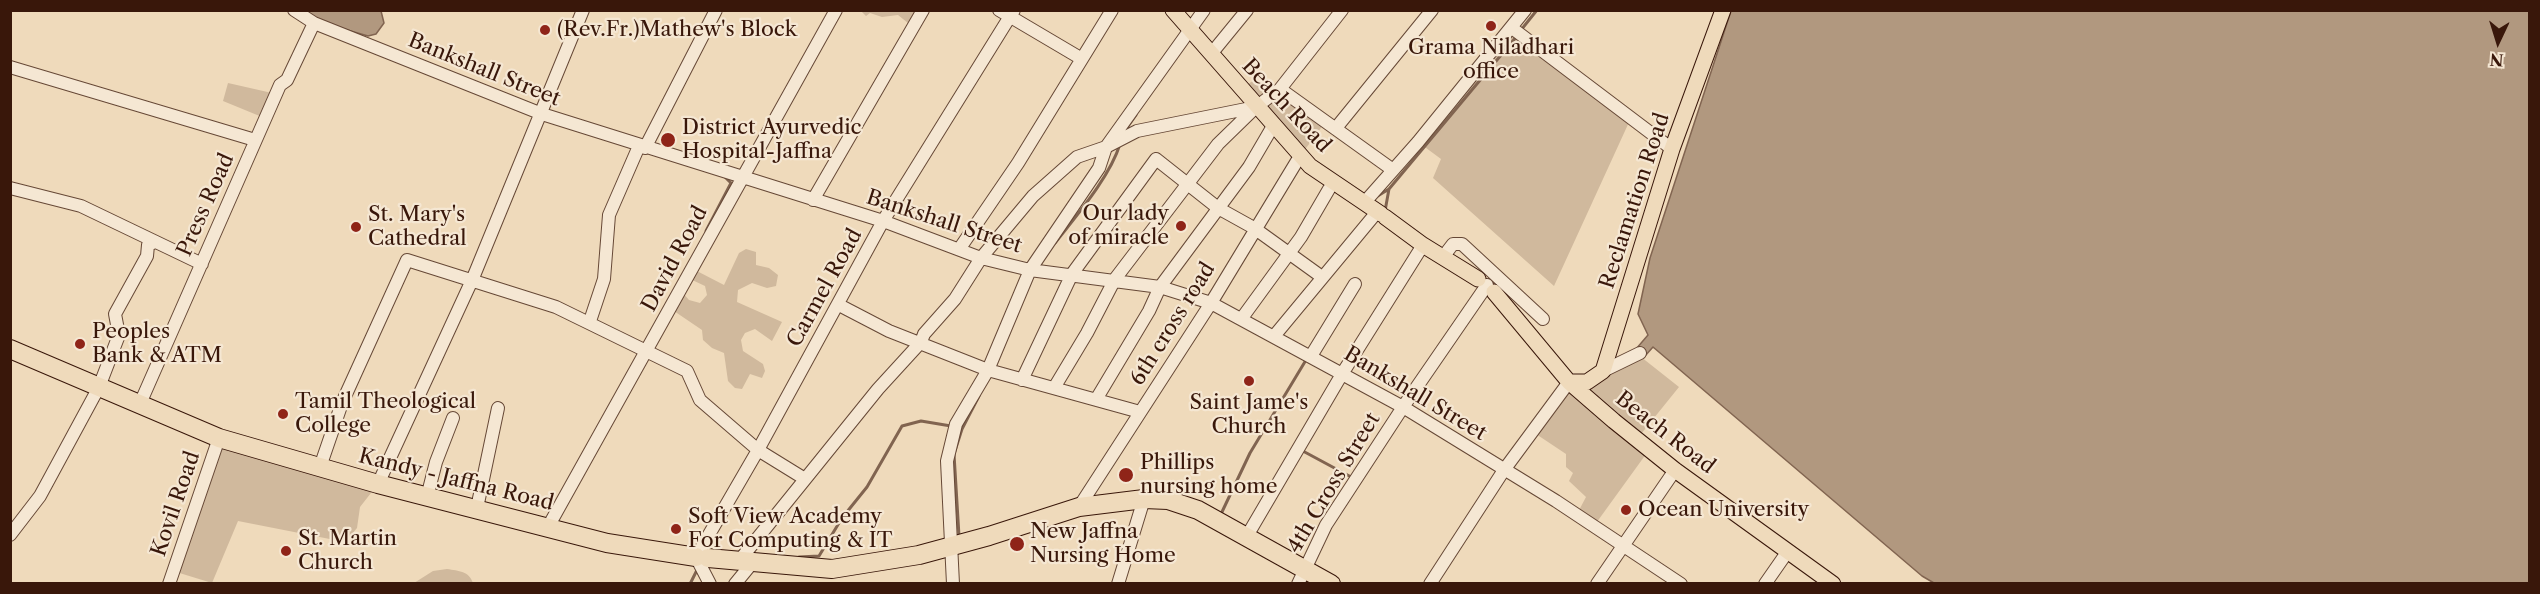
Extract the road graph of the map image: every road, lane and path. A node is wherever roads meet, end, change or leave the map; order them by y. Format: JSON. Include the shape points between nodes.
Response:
{"nodes":[{"id":1,"x":294,"y":10,"type":"edge"},
{"id":2,"x":583,"y":10,"type":"edge"},
{"id":3,"x":716,"y":10,"type":"edge"},
{"id":4,"x":836,"y":10,"type":"edge"},
{"id":5,"x":923,"y":10,"type":"edge"},
{"id":6,"x":1112,"y":10,"type":"edge"},
{"id":7,"x":1173,"y":10,"type":"edge"},
{"id":8,"x":1204,"y":10,"type":"edge"},
{"id":9,"x":1247,"y":10,"type":"edge"},
{"id":10,"x":1342,"y":10,"type":"edge"},
{"id":11,"x":1432,"y":10,"type":"edge"},
{"id":12,"x":1525,"y":10,"type":"edge"},
{"id":13,"x":1723,"y":10,"type":"edge"},
{"id":14,"x":1007,"y":13,"type":"edge"},
{"id":15,"x":314,"y":23,"type":"junction"},
{"id":16,"x":1512,"y":28,"type":"junction"},
{"id":17,"x":1191,"y":30,"type":"junction"},
{"id":18,"x":1211,"y":54,"type":"junction"},
{"id":19,"x":1082,"y":59,"type":"junction"},
{"id":20,"x":10,"y":67,"type":"edge"},
{"id":21,"x":1280,"y":89,"type":"junction"},
{"id":22,"x":1256,"y":107,"type":"junction"},
{"id":23,"x":542,"y":114,"type":"junction"},
{"id":24,"x":1273,"y":126,"type":"junction"},
{"id":25,"x":1336,"y":128,"type":"junction"},
{"id":26,"x":255,"y":140,"type":"junction"},
{"id":27,"x":642,"y":147,"type":"junction"},
{"id":28,"x":1106,"y":147,"type":"junction"},
{"id":29,"x":1672,"y":149,"type":"junction"},
{"id":30,"x":1297,"y":160,"type":"dead end"},
{"id":31,"x":1393,"y":170,"type":"junction"},
{"id":32,"x":742,"y":178,"type":"junction"},
{"id":33,"x":1187,"y":185,"type":"junction"},
{"id":34,"x":1331,"y":186,"type":"junction"},
{"id":35,"x":10,"y":188,"type":"edge"},
{"id":36,"x":813,"y":200,"type":"junction"},
{"id":37,"x":1218,"y":208,"type":"junction"},
{"id":38,"x":1377,"y":211,"type":"junction"},
{"id":39,"x":883,"y":221,"type":"junction"},
{"id":40,"x":1254,"y":228,"type":"junction"},
{"id":41,"x":155,"y":242,"type":"junction"},
{"id":42,"x":1423,"y":245,"type":"junction"},
{"id":43,"x":960,"y":248,"type":"junction"},
{"id":44,"x":1289,"y":253,"type":"junction"},
{"id":45,"x":1443,"y":257,"type":"junction"},
{"id":46,"x":981,"y":258,"type":"junction"},
{"id":47,"x":202,"y":264,"type":"junction"},
{"id":48,"x":1030,"y":270,"type":"junction"},
{"id":49,"x":1072,"y":274,"type":"junction"},
{"id":50,"x":1322,"y":277,"type":"junction"},
{"id":51,"x":473,"y":278,"type":"junction"},
{"id":52,"x":1114,"y":279,"type":"junction"},
{"id":53,"x":1355,"y":284,"type":"dead end"},
{"id":54,"x":1485,"y":284,"type":"junction"},
{"id":55,"x":1161,"y":287,"type":"junction"},
{"id":56,"x":1211,"y":303,"type":"junction"},
{"id":57,"x":839,"y":305,"type":"junction"},
{"id":58,"x":1242,"y":318,"type":"junction"},
{"id":59,"x":1543,"y":319,"type":"dead end"},
{"id":60,"x":590,"y":321,"type":"junction"},
{"id":61,"x":1275,"y":335,"type":"junction"},
{"id":62,"x":921,"y":342,"type":"junction"},
{"id":63,"x":11,"y":348,"type":"edge"},
{"id":64,"x":648,"y":351,"type":"junction"},
{"id":65,"x":1640,"y":353,"type":"dead end"},
{"id":66,"x":1311,"y":356,"type":"junction"},
{"id":67,"x":988,"y":370,"type":"junction"},
{"id":68,"x":1603,"y":371,"type":"junction"},
{"id":69,"x":1342,"y":374,"type":"junction"},
{"id":70,"x":1022,"y":380,"type":"junction"},
{"id":71,"x":1569,"y":382,"type":"junction"},
{"id":72,"x":99,"y":387,"type":"junction"},
{"id":73,"x":1054,"y":388,"type":"junction"},
{"id":74,"x":1097,"y":398,"type":"junction"},
{"id":75,"x":139,"y":406,"type":"junction"},
{"id":76,"x":1402,"y":407,"type":"junction"},
{"id":77,"x":498,"y":408,"type":"dead end"},
{"id":78,"x":1140,"y":412,"type":"junction"},
{"id":79,"x":453,"y":418,"type":"dead end"},
{"id":80,"x":219,"y":438,"type":"junction"},
{"id":81,"x":758,"y":450,"type":"junction"},
{"id":82,"x":320,"y":467,"type":"junction"},
{"id":83,"x":1504,"y":470,"type":"junction"},
{"id":84,"x":1675,"y":470,"type":"junction"},
{"id":85,"x":805,"y":478,"type":"junction"},
{"id":86,"x":378,"y":484,"type":"junction"},
{"id":87,"x":427,"y":497,"type":"junction"},
{"id":88,"x":1144,"y":499,"type":"junction"},
{"id":89,"x":1079,"y":507,"type":"junction"},
{"id":90,"x":477,"y":508,"type":"junction"},
{"id":91,"x":548,"y":527,"type":"junction"},
{"id":92,"x":10,"y":535,"type":"edge"},
{"id":93,"x":1247,"y":536,"type":"junction"},
{"id":94,"x":953,"y":544,"type":"junction"},
{"id":95,"x":1623,"y":547,"type":"junction"},
{"id":96,"x":1788,"y":551,"type":"junction"},
{"id":97,"x":702,"y":558,"type":"junction"},
{"id":98,"x":746,"y":561,"type":"junction"},
{"id":99,"x":1301,"y":576,"type":"edge"},
{"id":100,"x":169,"y":584,"type":"edge"},
{"id":101,"x":710,"y":584,"type":"edge"},
{"id":102,"x":735,"y":584,"type":"edge"},
{"id":103,"x":953,"y":584,"type":"edge"},
{"id":104,"x":1118,"y":584,"type":"edge"},
{"id":105,"x":1331,"y":584,"type":"edge"},
{"id":106,"x":1430,"y":584,"type":"edge"},
{"id":107,"x":1597,"y":584,"type":"edge"},
{"id":108,"x":1681,"y":584,"type":"edge"},
{"id":109,"x":1766,"y":584,"type":"edge"},
{"id":110,"x":1833,"y":584,"type":"edge"}],
"edges":[{"from":1,"to":15,"type":"street","name":"Bankshall Street"},
{"from":2,"to":23,"type":"street"},
{"from":3,"to":27,"type":"street"},
{"from":4,"to":32,"type":"street","name":"David Road"},
{"from":5,"to":36,"type":"street"},
{"from":6,"to":19,"type":"street"},
{"from":7,"to":17,"type":"main road","name":"Beach Road"},
{"from":8,"to":17,"type":"street"},
{"from":9,"to":18,"type":"street"},
{"from":10,"to":21,"type":"street"},
{"from":11,"to":25,"type":"street"},
{"from":12,"to":16,"type":"street"},
{"from":13,"to":29,"type":"main road","name":"Reclamation Road"},
{"from":14,"to":19,"type":"street"},
{"from":14,"to":39,"type":"street","name":"Carmel Road"},
{"from":15,"to":23,"type":"street","name":"Bankshall Street"},
{"from":15,"to":26,"type":"street","name":"Press Road"},
{"from":16,"to":29,"type":"street"},
{"from":16,"to":31,"type":"street"},
{"from":17,"to":18,"type":"main road","name":"Beach Road"},
{"from":17,"to":28,"type":"street"},
{"from":18,"to":22,"type":"main road","name":"Beach Road"},
{"from":19,"to":43,"type":"street"},
{"from":20,"to":26,"type":"street"},
{"from":21,"to":22,"type":"street"},
{"from":21,"to":25,"type":"street"},
{"from":22,"to":24,"type":"main road","name":"Beach Road"},
{"from":22,"to":28,"type":"street","via":[[1137,131]]},
{"from":22,"to":33,"type":"street","via":[[1218,144]]},
{"from":23,"to":27,"type":"street","name":"Bankshall Street"},
{"from":23,"to":51,"type":"street"},
{"from":24,"to":34,"type":"main road","name":"Beach Road"},
{"from":24,"to":37,"type":"street"},
{"from":25,"to":31,"type":"street"},
{"from":26,"to":47,"type":"street","name":"Press Road"},
{"from":27,"to":32,"type":"street","name":"Bankshall Street"},
{"from":27,"to":60,"type":"street","via":[[609,214],[604,279]]},
{"from":28,"to":46,"type":"street","via":[[1077,157],[1042,189]]},
{"from":28,"to":48,"type":"street","via":[[1096,174]]},
{"from":29,"to":68,"type":"main road","name":"Reclamation Road"},
{"from":30,"to":40,"type":"street","name":"6th cross road"},
{"from":31,"to":38,"type":"street"},
{"from":32,"to":36,"type":"street","name":"Bankshall Street"},
{"from":32,"to":64,"type":"street","name":"David Road"},
{"from":33,"to":37,"type":"street"},
{"from":33,"to":49,"type":"street","via":[[1156,159]]},
{"from":33,"to":52,"type":"street"},
{"from":34,"to":38,"type":"main road","name":"Beach Road"},
{"from":34,"to":44,"type":"street"},
{"from":35,"to":41,"type":"street","via":[[81,206]]},
{"from":36,"to":39,"type":"street","name":"Bankshall Street"},
{"from":37,"to":40,"type":"street"},
{"from":37,"to":55,"type":"street"},
{"from":38,"to":42,"type":"main road","name":"Beach Road"},
{"from":38,"to":50,"type":"street"},
{"from":39,"to":43,"type":"street","name":"Bankshall Street"},
{"from":39,"to":57,"type":"street","name":"Carmel Road"},
{"from":40,"to":44,"type":"street"},
{"from":40,"to":56,"type":"street","name":"6th cross road"},
{"from":41,"to":47,"type":"street"},
{"from":41,"to":72,"type":"street","via":[[148,245],[147,256],[117,310],[119,335]]},
{"from":42,"to":45,"type":"main road","name":"Beach Road"},
{"from":42,"to":69,"type":"street"},
{"from":43,"to":46,"type":"street","name":"Bankshall Street"},
{"from":44,"to":50,"type":"street"},
{"from":44,"to":58,"type":"street"},
{"from":45,"to":54,"type":"main road","name":"Beach Road"},
{"from":45,"to":59,"type":"street","via":[[1453,244],[1462,244]]},
{"from":46,"to":48,"type":"street","name":"Bankshall Street"},
{"from":46,"to":62,"type":"street"},
{"from":47,"to":75,"type":"street","name":"Press Road"},
{"from":48,"to":49,"type":"street","name":"Bankshall Street"},
{"from":48,"to":67,"type":"street"},
{"from":49,"to":52,"type":"street","name":"Bankshall Street"},
{"from":49,"to":70,"type":"street"},
{"from":50,"to":61,"type":"street"},
{"from":51,"to":60,"type":"street"},
{"from":51,"to":82,"type":"street","via":[[407,260],[342,403]]},
{"from":51,"to":86,"type":"street"},
{"from":52,"to":55,"type":"street","name":"Bankshall Street"},
{"from":52,"to":73,"type":"street"},
{"from":53,"to":66,"type":"street"},
{"from":54,"to":71,"type":"main road","name":"Beach Road"},
{"from":54,"to":76,"type":"street","name":"4th Cross Street"},
{"from":55,"to":56,"type":"street","name":"Bankshall Street"},
{"from":55,"to":74,"type":"street"},
{"from":56,"to":58,"type":"street","name":"Bankshall Street"},
{"from":56,"to":78,"type":"street","name":"6th cross road"},
{"from":57,"to":62,"type":"street","via":[[889,332]]},
{"from":57,"to":81,"type":"street","name":"Carmel Road"},
{"from":58,"to":61,"type":"street","name":"Bankshall Street"},
{"from":60,"to":64,"type":"street"},
{"from":61,"to":66,"type":"street","name":"Bankshall Street"},
{"from":62,"to":67,"type":"street"},
{"from":62,"to":85,"type":"street"},
{"from":63,"to":72,"type":"highway","name":"Kandy - Jaffna Road"},
{"from":64,"to":81,"type":"street","via":[[687,371],[700,400]]},
{"from":64,"to":91,"type":"street","name":"David Road"},
{"from":65,"to":68,"type":"street"},
{"from":66,"to":69,"type":"street","name":"Bankshall Street"},
{"from":67,"to":70,"type":"street"},
{"from":67,"to":94,"type":"street","via":[[956,424],[947,460]]},
{"from":68,"to":71,"type":"main road","via":[[1587,382]]},
{"from":69,"to":76,"type":"street","name":"Bankshall Street"},
{"from":69,"to":93,"type":"street"},
{"from":70,"to":73,"type":"street"},
{"from":71,"to":83,"type":"street"},
{"from":71,"to":84,"type":"main road","name":"Beach Road"},
{"from":72,"to":75,"type":"highway","name":"Kandy - Jaffna Road"},
{"from":72,"to":92,"type":"street","via":[[40,496]]},
{"from":73,"to":74,"type":"street"},
{"from":74,"to":78,"type":"street"},
{"from":75,"to":80,"type":"highway","name":"Kandy - Jaffna Road"},
{"from":76,"to":83,"type":"street","name":"Bankshall Street"},
{"from":76,"to":99,"type":"street","name":"4th Cross Street","via":[[1326,525]]},
{"from":77,"to":90,"type":"street"},
{"from":78,"to":89,"type":"street","name":"6th cross road"},
{"from":79,"to":87,"type":"street","via":[[435,462]]},
{"from":80,"to":82,"type":"highway","name":"Kandy - Jaffna Road"},
{"from":80,"to":100,"type":"street","name":"Kovil Road"},
{"from":81,"to":85,"type":"street"},
{"from":81,"to":97,"type":"street","name":"Carmel Road"},
{"from":82,"to":86,"type":"highway","name":"Kandy - Jaffna Road"},
{"from":83,"to":95,"type":"street","name":"Bankshall Street"},
{"from":83,"to":106,"type":"street"},
{"from":84,"to":95,"type":"street"},
{"from":84,"to":96,"type":"main road","name":"Beach Road"},
{"from":85,"to":98,"type":"street"},
{"from":86,"to":87,"type":"highway","name":"Kandy - Jaffna Road"},
{"from":87,"to":90,"type":"highway","name":"Kandy - Jaffna Road"},
{"from":88,"to":89,"type":"highway","name":"Kandy - Jaffna Road"},
{"from":88,"to":93,"type":"highway","name":"Kandy - Jaffna Road","via":[[1188,506]]},
{"from":88,"to":104,"type":"street"},
{"from":89,"to":94,"type":"highway","name":"Kandy - Jaffna Road"},
{"from":90,"to":91,"type":"highway","name":"Kandy - Jaffna Road"},
{"from":91,"to":97,"type":"highway","name":"Kandy - Jaffna Road","via":[[607,543]]},
{"from":93,"to":99,"type":"highway","name":"Kandy - Jaffna Road"},
{"from":94,"to":98,"type":"highway","name":"Kandy - Jaffna Road","via":[[919,555],[832,569]]},
{"from":94,"to":103,"type":"street"},
{"from":95,"to":107,"type":"street"},
{"from":95,"to":108,"type":"street","name":"Bankshall Street"},
{"from":96,"to":109,"type":"street"},
{"from":96,"to":110,"type":"main road","name":"Beach Road"},
{"from":97,"to":98,"type":"highway","name":"Kandy - Jaffna Road"},
{"from":97,"to":101,"type":"street"},
{"from":98,"to":102,"type":"street"},
{"from":99,"to":105,"type":"highway","name":"Kandy - Jaffna Road"}]}
